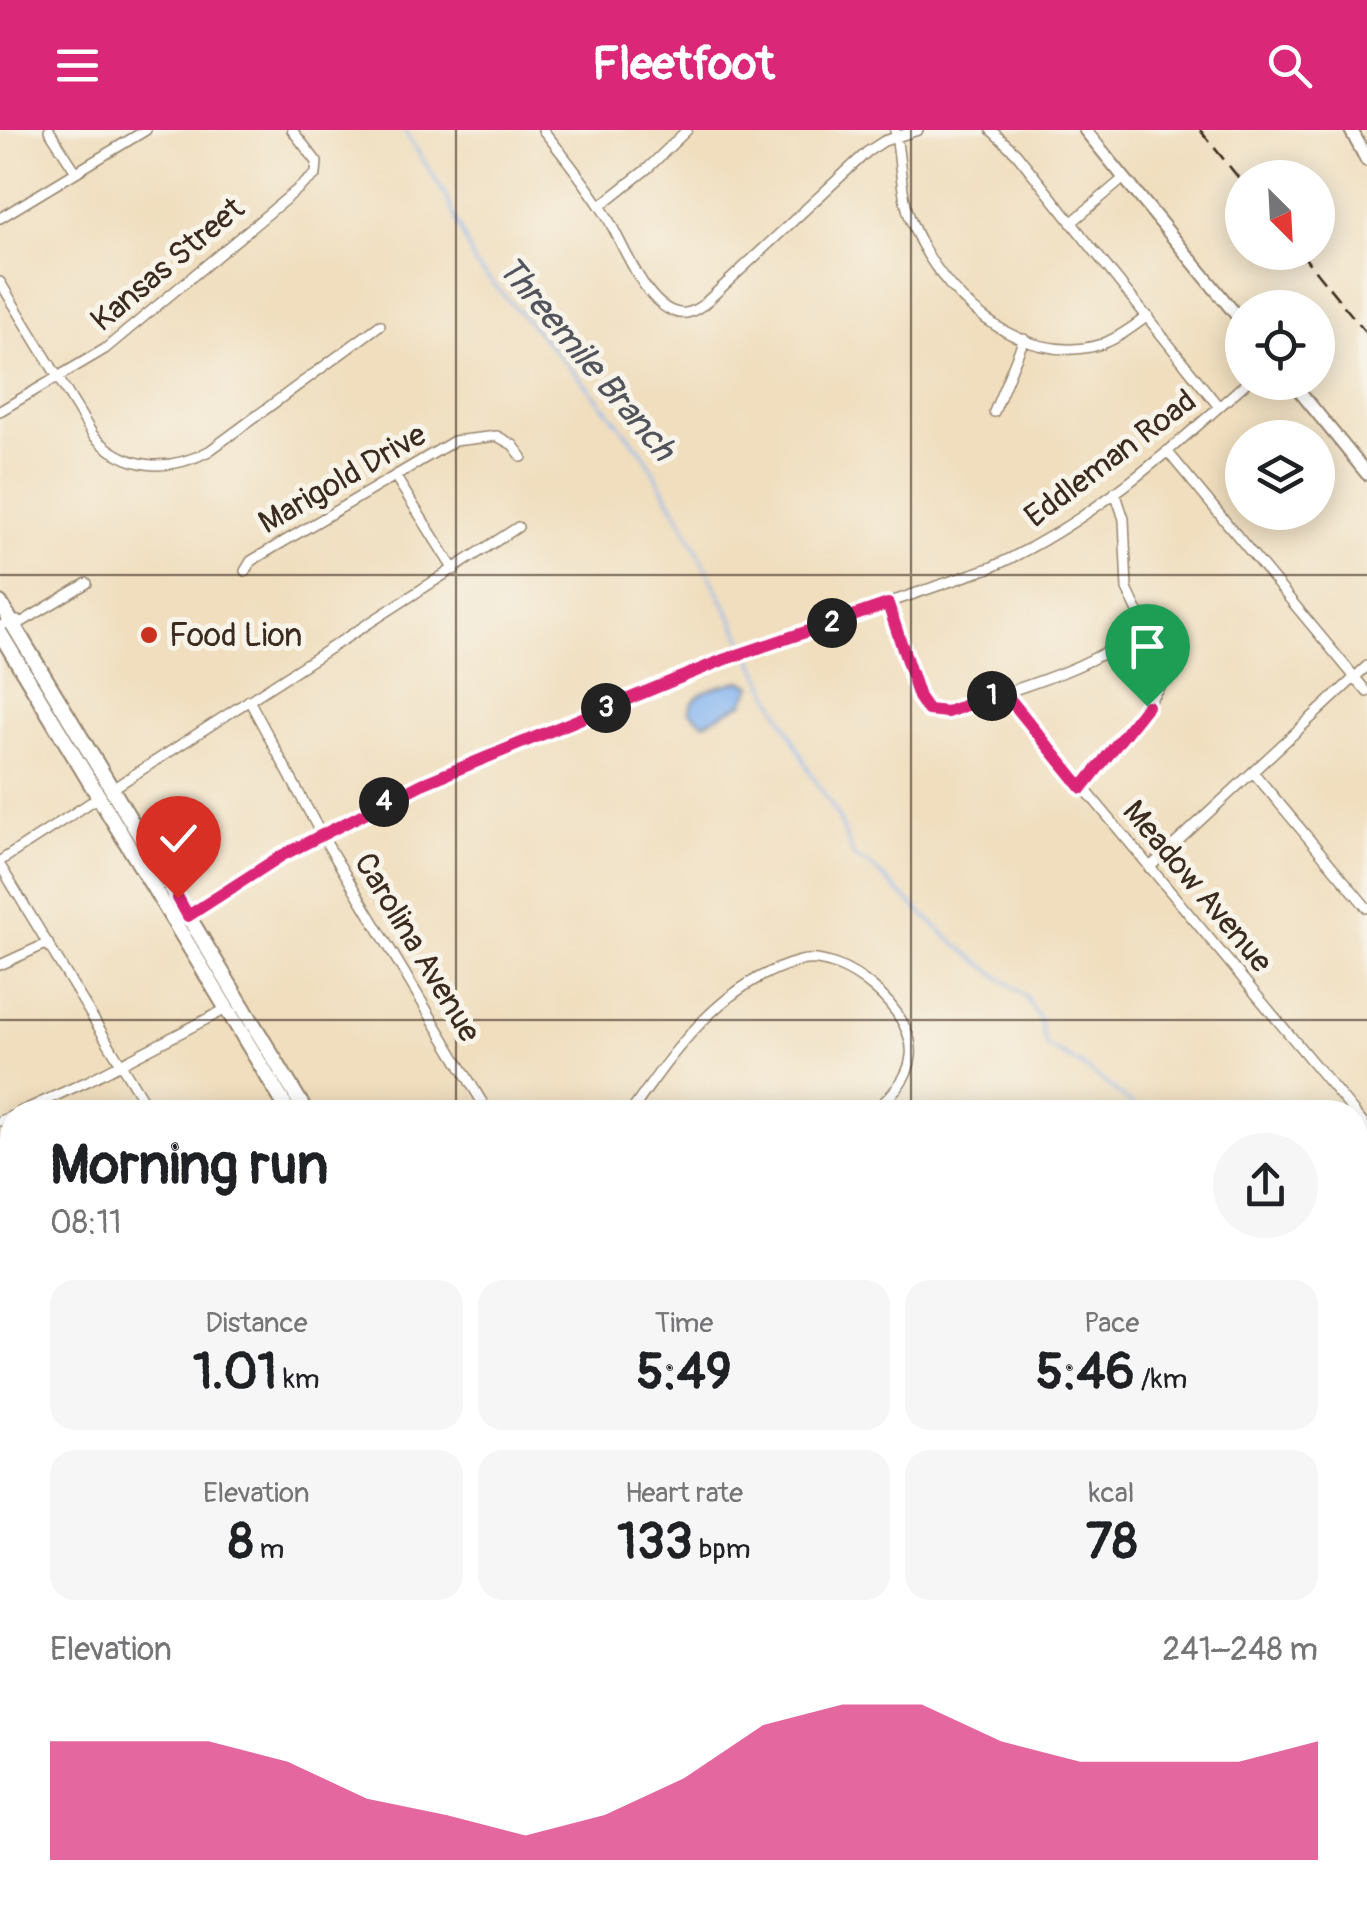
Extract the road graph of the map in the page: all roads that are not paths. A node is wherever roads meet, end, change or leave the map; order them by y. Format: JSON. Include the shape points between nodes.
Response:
{"nodes":[{"id":1,"x":50,"y":130,"type":"edge"},
{"id":2,"x":146,"y":130,"type":"edge"},
{"id":3,"x":292,"y":130,"type":"edge"},
{"id":4,"x":544,"y":130,"type":"edge"},
{"id":5,"x":687,"y":130,"type":"edge"},
{"id":6,"x":918,"y":130,"type":"edge"},
{"id":7,"x":991,"y":130,"type":"edge"},
{"id":8,"x":1085,"y":130,"type":"edge"},
{"id":9,"x":1351,"y":130,"type":"edge"},
{"id":10,"x":896,"y":134,"type":"edge"},
{"id":11,"x":1367,"y":160,"type":"edge"},
{"id":12,"x":76,"y":172,"type":"junction"},
{"id":13,"x":1124,"y":178,"type":"junction"},
{"id":14,"x":600,"y":206,"type":"junction"},
{"id":15,"x":0,"y":218,"type":"edge"},
{"id":16,"x":1071,"y":222,"type":"junction"},
{"id":17,"x":0,"y":282,"type":"edge"},
{"id":18,"x":1225,"y":301,"type":"edge"},
{"id":19,"x":1148,"y":316,"type":"junction"},
{"id":20,"x":380,"y":325,"type":"dead end"},
{"id":21,"x":1024,"y":339,"type":"junction"},
{"id":22,"x":58,"y":378,"type":"junction"},
{"id":23,"x":1228,"y":400,"type":"edge"},
{"id":24,"x":1307,"y":400,"type":"edge"},
{"id":25,"x":1220,"y":407,"type":"junction"},
{"id":26,"x":0,"y":412,"type":"edge"},
{"id":27,"x":994,"y":412,"type":"dead end"},
{"id":28,"x":1167,"y":450,"type":"junction"},
{"id":29,"x":522,"y":457,"type":"dead end"},
{"id":30,"x":1367,"y":474,"type":"edge"},
{"id":31,"x":396,"y":476,"type":"junction"},
{"id":32,"x":1115,"y":492,"type":"junction"},
{"id":33,"x":518,"y":527,"type":"dead end"},
{"id":34,"x":454,"y":570,"type":"junction"},
{"id":35,"x":246,"y":571,"type":"dead end"},
{"id":36,"x":87,"y":583,"type":"dead end"},
{"id":37,"x":0,"y":603,"type":"edge"},
{"id":38,"x":888,"y":604,"type":"junction"},
{"id":39,"x":1146,"y":622,"type":"junction"},
{"id":40,"x":4,"y":627,"type":"edge"},
{"id":41,"x":1367,"y":666,"type":"edge"},
{"id":42,"x":1355,"y":677,"type":"junction"},
{"id":43,"x":1004,"y":692,"type":"junction"},
{"id":44,"x":1367,"y":692,"type":"edge"},
{"id":45,"x":249,"y":700,"type":"junction"},
{"id":46,"x":1253,"y":772,"type":"junction"},
{"id":47,"x":1082,"y":788,"type":"junction"},
{"id":48,"x":106,"y":793,"type":"junction"},
{"id":49,"x":321,"y":834,"type":"junction"},
{"id":50,"x":0,"y":863,"type":"edge"},
{"id":51,"x":1150,"y":868,"type":"junction"},
{"id":52,"x":1367,"y":908,"type":"edge"},
{"id":53,"x":182,"y":920,"type":"junction"},
{"id":54,"x":48,"y":943,"type":"junction"},
{"id":55,"x":0,"y":966,"type":"edge"},
{"id":56,"x":233,"y":1006,"type":"junction"},
{"id":57,"x":121,"y":1063,"type":"junction"},
{"id":58,"x":45,"y":1100,"type":"edge"},
{"id":59,"x":143,"y":1100,"type":"edge"},
{"id":60,"x":283,"y":1100,"type":"edge"},
{"id":61,"x":298,"y":1100,"type":"edge"},
{"id":62,"x":481,"y":1100,"type":"edge"},
{"id":63,"x":640,"y":1100,"type":"edge"},
{"id":64,"x":885,"y":1100,"type":"edge"},
{"id":65,"x":1343,"y":1100,"type":"edge"}],
"edges":[{"from":1,"to":12,"type":"street"},
{"from":2,"to":12,"type":"street"},
{"from":3,"to":22,"type":"street","name":"Kansas Street","via":[[317,162],[316,174],[104,349]]},
{"from":4,"to":14,"type":"street"},
{"from":5,"to":14,"type":"street"},
{"from":6,"to":10,"type":"street"},
{"from":7,"to":16,"type":"street"},
{"from":8,"to":13,"type":"street"},
{"from":9,"to":11,"type":"main road"},
{"from":10,"to":14,"type":"street","via":[[867,152],[690,312],[672,312],[648,288]]},
{"from":10,"to":21,"type":"street","via":[[910,218],[932,262],[972,308]]},
{"from":12,"to":15,"type":"street"},
{"from":13,"to":16,"type":"street"},
{"from":13,"to":18,"type":"street"},
{"from":16,"to":19,"type":"street"},
{"from":17,"to":22,"type":"street"},
{"from":19,"to":21,"type":"street","via":[[1092,346],[1050,347]]},
{"from":19,"to":25,"type":"street"},
{"from":20,"to":22,"type":"street","via":[[180,464],[140,464],[115,454],[93,435]]},
{"from":21,"to":27,"type":"street"},
{"from":22,"to":26,"type":"street","name":"Kansas Street"},
{"from":23,"to":25,"type":"street","name":"Eddleman Road"},
{"from":24,"to":30,"type":"street"},
{"from":25,"to":28,"type":"street","name":"Eddleman Road"},
{"from":28,"to":32,"type":"street","name":"Eddleman Road"},
{"from":28,"to":42,"type":"street"},
{"from":29,"to":31,"type":"street","name":"Marigold Drive","via":[[496,436],[454,441]]},
{"from":31,"to":34,"type":"street"},
{"from":31,"to":35,"type":"street","name":"Marigold Drive","via":[[251,560]]},
{"from":32,"to":38,"type":"street","name":"Eddleman Road","via":[[1035,548]]},
{"from":32,"to":39,"type":"street","via":[[1124,519],[1128,589]]},
{"from":33,"to":34,"type":"street"},
{"from":34,"to":45,"type":"street"},
{"from":36,"to":40,"type":"street"},
{"from":37,"to":40,"type":"main road"},
{"from":38,"to":43,"type":"street","via":[[928,710],[947,712]]},
{"from":38,"to":49,"type":"street","name":"Eddleman Road","via":[[706,667],[422,784]]},
{"from":39,"to":43,"type":"street","via":[[1108,651]]},
{"from":39,"to":47,"type":"street","via":[[1166,651],[1168,674]]},
{"from":40,"to":48,"type":"main road"},
{"from":41,"to":42,"type":"street"},
{"from":42,"to":44,"type":"street"},
{"from":42,"to":46,"type":"street"},
{"from":43,"to":47,"type":"street","name":"Meadow Avenue"},
{"from":45,"to":48,"type":"street"},
{"from":45,"to":49,"type":"street","name":"Carolina Avenue"},
{"from":46,"to":51,"type":"street"},
{"from":46,"to":52,"type":"street"},
{"from":47,"to":51,"type":"street","name":"Meadow Avenue"},
{"from":48,"to":50,"type":"street"},
{"from":48,"to":53,"type":"main road"},
{"from":49,"to":53,"type":"street","name":"Eddleman Road"},
{"from":49,"to":62,"type":"street","name":"Carolina Avenue"},
{"from":50,"to":54,"type":"street"},
{"from":51,"to":65,"type":"street","name":"Meadow Avenue"},
{"from":53,"to":56,"type":"main road"},
{"from":54,"to":55,"type":"street"},
{"from":54,"to":57,"type":"street"},
{"from":56,"to":57,"type":"street"},
{"from":56,"to":60,"type":"main road"},
{"from":56,"to":61,"type":"main road"},
{"from":57,"to":58,"type":"street"},
{"from":57,"to":59,"type":"street"},
{"from":63,"to":64,"type":"street","via":[[718,1005],[768,974],[828,960],[850,970],[907,1028],[908,1068]]}]}
